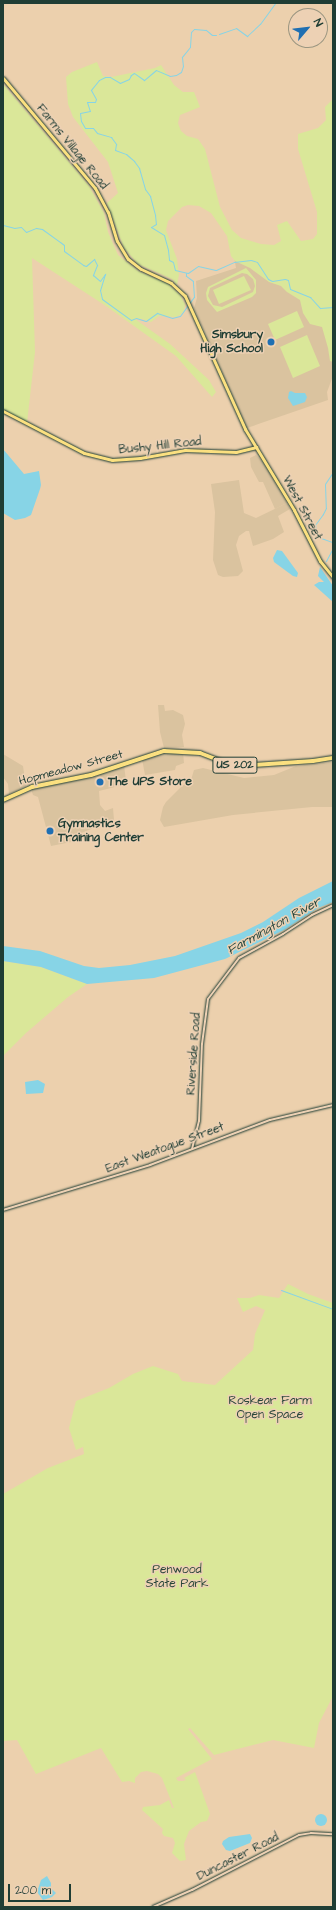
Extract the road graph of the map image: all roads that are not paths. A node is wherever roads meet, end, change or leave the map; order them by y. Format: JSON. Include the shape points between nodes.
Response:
{"nodes":[{"id":1,"x":3,"y":78,"type":"edge"},
{"id":2,"x":3,"y":411,"type":"edge"},
{"id":3,"x":256,"y":447,"type":"junction"},
{"id":4,"x":333,"y":577,"type":"edge"},
{"id":5,"x":333,"y":758,"type":"edge"},
{"id":6,"x":3,"y":800,"type":"edge"},
{"id":7,"x":333,"y":905,"type":"edge"},
{"id":8,"x":333,"y":1105,"type":"edge"},
{"id":9,"x":192,"y":1149,"type":"junction"},
{"id":10,"x":3,"y":1210,"type":"edge"},
{"id":11,"x":333,"y":1834,"type":"edge"},
{"id":12,"x":153,"y":1907,"type":"edge"}],
"edges":[{"from":1,"to":3,"type":"main road","name":"Farms Village Road","via":[[95,188],[108,212],[117,241],[128,259],[138,268],[172,283],[181,292],[189,304],[237,414]]},
{"from":2,"to":3,"type":"main road","name":"Bushy Hill Road","via":[[84,453],[112,460],[185,450],[238,452]]},
{"from":3,"to":4,"type":"main road","name":"West Street","via":[[294,510],[320,561]]},
{"from":5,"to":6,"type":"highway","name":"Hopmeadow Street","number":"US 202","via":[[239,766],[200,753],[164,751],[91,775],[32,787]]},
{"from":7,"to":9,"type":"street","name":"Riverside Road","via":[[239,958],[208,999],[202,1045],[199,1121]]},
{"from":8,"to":9,"type":"street","name":"East Weatogue Street","via":[[270,1120]]},
{"from":9,"to":10,"type":"street","name":"East Weatogue Street","via":[[150,1165]]},
{"from":11,"to":12,"type":"street","name":"Duncaster Road","via":[[299,1835],[192,1890]]}]}
